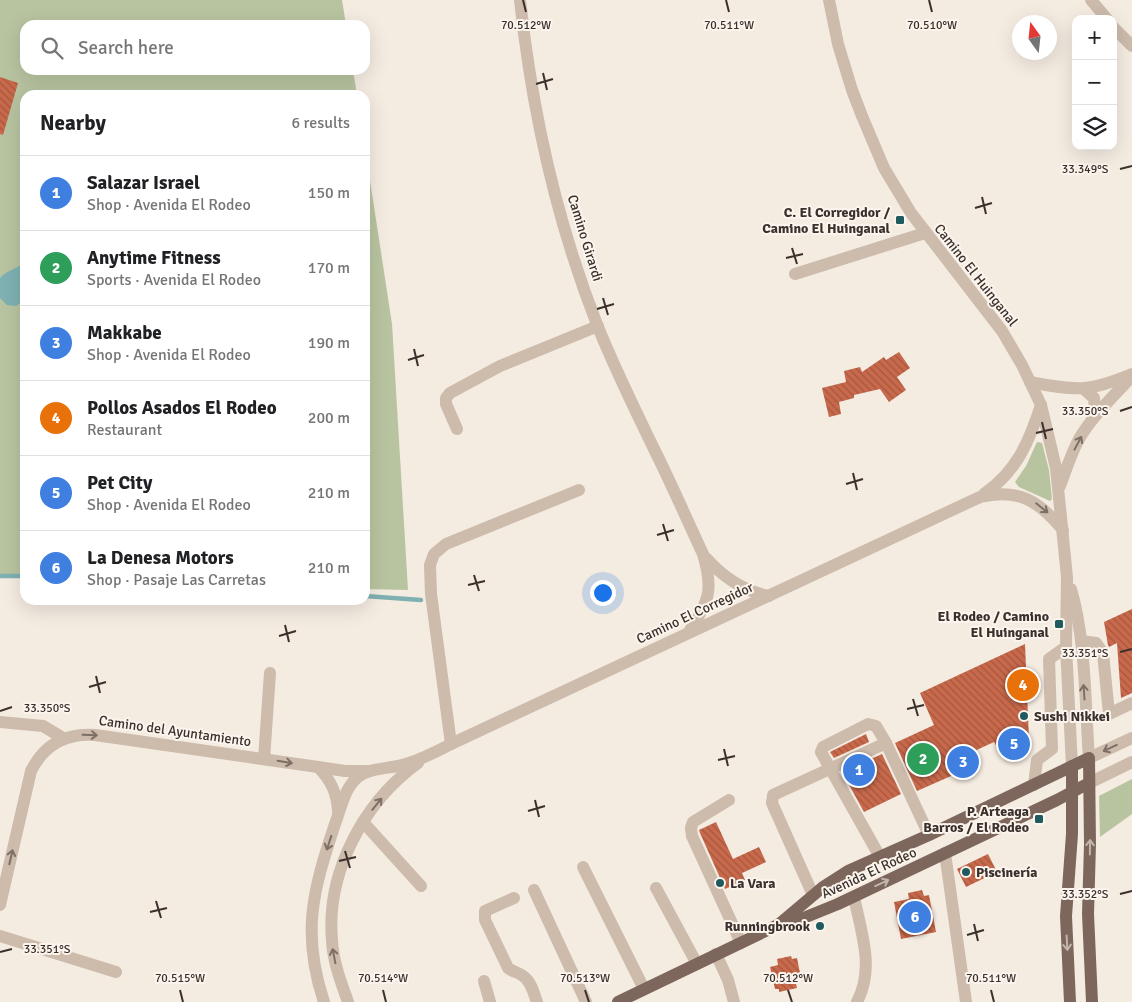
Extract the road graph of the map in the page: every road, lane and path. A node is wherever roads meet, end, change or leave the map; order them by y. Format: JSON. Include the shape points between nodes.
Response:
{"nodes":[{"id":1,"x":520,"y":0,"type":"edge"},
{"id":2,"x":828,"y":0,"type":"edge"},
{"id":3,"x":1091,"y":0,"type":"edge"},
{"id":4,"x":1104,"y":15,"type":"edge"},
{"id":5,"x":1117,"y":31,"type":"edge"},
{"id":6,"x":1132,"y":46,"type":"edge"},
{"id":7,"x":925,"y":233,"type":"junction"},
{"id":8,"x":795,"y":274,"type":"dead end"},
{"id":9,"x":598,"y":326,"type":"junction"},
{"id":10,"x":1132,"y":375,"type":"edge"},
{"id":11,"x":1030,"y":382,"type":"junction"},
{"id":12,"x":1084,"y":389,"type":"junction"},
{"id":13,"x":1041,"y":405,"type":"junction"},
{"id":14,"x":1092,"y":420,"type":"junction"},
{"id":15,"x":457,"y":429,"type":"dead end"},
{"id":16,"x":1012,"y":469,"type":"junction"},
{"id":17,"x":1059,"y":488,"type":"junction"},
{"id":18,"x":579,"y":490,"type":"dead end"},
{"id":19,"x":1021,"y":496,"type":"junction"},
{"id":20,"x":980,"y":497,"type":"junction"},
{"id":21,"x":1063,"y":530,"type":"junction"},
{"id":22,"x":703,"y":554,"type":"junction"},
{"id":23,"x":1067,"y":577,"type":"junction"},
{"id":24,"x":769,"y":596,"type":"junction"},
{"id":25,"x":690,"y":632,"type":"junction"},
{"id":26,"x":1081,"y":641,"type":"junction"},
{"id":27,"x":1066,"y":647,"type":"junction"},
{"id":28,"x":270,"y":673,"type":"dead end"},
{"id":29,"x":1132,"y":703,"type":"edge"},
{"id":30,"x":1069,"y":711,"type":"junction"},
{"id":31,"x":1051,"y":713,"type":"junction"},
{"id":32,"x":0,"y":722,"type":"edge"},
{"id":33,"x":63,"y":738,"type":"junction"},
{"id":34,"x":1132,"y":738,"type":"edge"},
{"id":35,"x":886,"y":743,"type":"junction"},
{"id":36,"x":451,"y":744,"type":"junction"},
{"id":37,"x":425,"y":758,"type":"junction"},
{"id":38,"x":1089,"y":758,"type":"junction"},
{"id":39,"x":264,"y":759,"type":"junction"},
{"id":40,"x":1132,"y":762,"type":"edge"},
{"id":41,"x":1072,"y":766,"type":"junction"},
{"id":42,"x":318,"y":767,"type":"junction"},
{"id":43,"x":830,"y":769,"type":"junction"},
{"id":44,"x":367,"y":771,"type":"junction"},
{"id":45,"x":1089,"y":783,"type":"junction"},
{"id":46,"x":1034,"y":785,"type":"junction"},
{"id":47,"x":1073,"y":792,"type":"junction"},
{"id":48,"x":729,"y":800,"type":"dead end"},
{"id":49,"x":338,"y":816,"type":"junction"},
{"id":50,"x":363,"y":822,"type":"junction"},
{"id":51,"x":929,"y":835,"type":"junction"},
{"id":52,"x":945,"y":853,"type":"junction"},
{"id":53,"x":880,"y":857,"type":"junction"},
{"id":54,"x":583,"y":867,"type":"dead end"},
{"id":55,"x":420,"y":886,"type":"dead end"},
{"id":56,"x":656,"y":888,"type":"dead end"},
{"id":57,"x":534,"y":890,"type":"dead end"},
{"id":58,"x":814,"y":895,"type":"junction"},
{"id":59,"x":854,"y":897,"type":"junction"},
{"id":60,"x":514,"y":898,"type":"dead end"},
{"id":61,"x":0,"y":905,"type":"edge"},
{"id":62,"x":778,"y":925,"type":"junction"},
{"id":63,"x":0,"y":936,"type":"edge"},
{"id":64,"x":741,"y":943,"type":"junction"},
{"id":65,"x":716,"y":954,"type":"junction"},
{"id":66,"x":697,"y":964,"type":"junction"},
{"id":67,"x":116,"y":972,"type":"dead end"},
{"id":68,"x":484,"y":981,"type":"dead end"},
{"id":69,"x":644,"y":989,"type":"junction"},
{"id":70,"x":324,"y":1002,"type":"edge"},
{"id":71,"x":348,"y":1002,"type":"edge"},
{"id":72,"x":490,"y":1002,"type":"edge"},
{"id":73,"x":537,"y":1002,"type":"edge"},
{"id":74,"x":586,"y":1002,"type":"edge"},
{"id":75,"x":618,"y":1002,"type":"edge"},
{"id":76,"x":734,"y":1002,"type":"edge"},
{"id":77,"x":857,"y":1002,"type":"edge"},
{"id":78,"x":966,"y":1002,"type":"edge"},
{"id":79,"x":1070,"y":1002,"type":"edge"},
{"id":80,"x":1092,"y":1002,"type":"edge"}],
"edges":[{"from":1,"to":9,"type":"street","name":"Camino Girardi","via":[[538,120],[566,232]]},
{"from":2,"to":7,"type":"street","name":"Camino El Huinganal","via":[[843,63],[865,125],[884,168]]},
{"from":3,"to":4,"type":"street"},
{"from":5,"to":6,"type":"street"},
{"from":7,"to":8,"type":"street"},
{"from":7,"to":11,"type":"street","name":"Camino El Huinganal","via":[[1002,331]]},
{"from":9,"to":15,"type":"street","via":[[500,366],[450,393],[446,404]]},
{"from":9,"to":22,"type":"street","name":"Camino Girardi"},
{"from":10,"to":12,"type":"street"},
{"from":10,"to":14,"type":"street"},
{"from":11,"to":12,"type":"street"},
{"from":11,"to":13,"type":"street","name":"Camino El Huinganal"},
{"from":12,"to":14,"type":"street","via":[[1095,402]]},
{"from":13,"to":16,"type":"street","name":"Camino El Corregidor","via":[[1031,435]]},
{"from":13,"to":17,"type":"street","name":"Camino El Huinganal"},
{"from":17,"to":14,"type":"street","one_way":true,"via":[[1070,457]]},
{"from":16,"to":19,"type":"street","via":[[1010,487]]},
{"from":16,"to":20,"type":"street","name":"Camino El Corregidor"},
{"from":17,"to":21,"type":"street","name":"Camino El Huinganal"},
{"from":18,"to":36,"type":"street","via":[[446,544],[434,554],[430,566],[432,594]]},
{"from":19,"to":20,"type":"street","name":"Camino El Corregidor","via":[[1000,494]]},
{"from":19,"to":21,"type":"street","name":"Camino El Corregidor","one_way":true,"via":[[1044,509]]},
{"from":20,"to":24,"type":"street","name":"Camino El Corregidor"},
{"from":21,"to":23,"type":"street","name":"Camino El Huinganal"},
{"from":22,"to":24,"type":"street","name":"Camino Girardi","via":[[727,578],[748,590]]},
{"from":22,"to":25,"type":"street","name":"Camino Girardi","via":[[708,570],[708,598]]},
{"from":23,"to":26,"type":"street","name":"Camino El Huinganal"},
{"from":23,"to":27,"type":"street","name":"Camino El Huinganal"},
{"from":24,"to":25,"type":"street","name":"Camino El Corregidor"},
{"from":25,"to":36,"type":"street","name":"Camino El Corregidor"},
{"from":26,"to":29,"type":"street","via":[[1096,643],[1104,653],[1109,714]]},
{"from":38,"to":26,"type":"street","name":"Camino El Huinganal","one_way":true},
{"from":27,"to":30,"type":"street","name":"Camino El Huinganal"},
{"from":27,"to":31,"type":"street","via":[[1049,659]]},
{"from":28,"to":39,"type":"street"},
{"from":30,"to":31,"type":"street"},
{"from":30,"to":41,"type":"street","name":"Camino El Huinganal"},
{"from":31,"to":46,"type":"street","via":[[1052,749],[1037,760]]},
{"from":32,"to":33,"type":"street","via":[[43,726]]},
{"from":33,"to":39,"type":"street","name":"Camino del Ayuntamiento","one_way":true,"via":[[95,735]]},
{"from":61,"to":33,"type":"street","name":"Camino del Ayuntamiento","one_way":true,"via":[[31,771],[42,753]]},
{"from":34,"to":38,"type":"street","name":"Avenida El Rodeo","one_way":true},
{"from":35,"to":43,"type":"street"},
{"from":35,"to":43,"type":"street","via":[[876,726],[868,724],[823,747],[821,752]]},
{"from":35,"to":51,"type":"street"},
{"from":36,"to":37,"type":"street","name":"Camino El Corregidor"},
{"from":37,"to":44,"type":"street","name":"Camino El Corregidor"},
{"from":50,"to":37,"type":"street","name":"Camino El Corregidor","one_way":true,"via":[[394,784]]},
{"from":38,"to":41,"type":"main road","name":"Avenida El Rodeo"},
{"from":38,"to":45,"type":"main road"},
{"from":39,"to":42,"type":"street","name":"Camino del Ayuntamiento","one_way":true},
{"from":40,"to":45,"type":"street","name":"Avenida El Rodeo"},
{"from":41,"to":46,"type":"main road","name":"Avenida El Rodeo"},
{"from":41,"to":47,"type":"main road"},
{"from":42,"to":44,"type":"street","name":"Camino del Ayuntamiento"},
{"from":42,"to":49,"type":"street","via":[[333,787]]},
{"from":43,"to":53,"type":"street"},
{"from":43,"to":58,"type":"street","via":[[773,795],[772,799]]},
{"from":44,"to":49,"type":"street","via":[[350,785]]},
{"from":45,"to":47,"type":"main road","name":"Avenida El Rodeo"},
{"from":80,"to":45,"type":"main road","one_way":true,"via":[[1088,914]]},
{"from":46,"to":51,"type":"main road","name":"Avenida El Rodeo"},
{"from":47,"to":52,"type":"main road","name":"Avenida El Rodeo"},
{"from":47,"to":79,"type":"main road","one_way":true,"via":[[1066,916]]},
{"from":48,"to":64,"type":"street","via":[[693,822],[691,828]]},
{"from":49,"to":70,"type":"street","one_way":true,"via":[[319,875],[312,912],[314,962]]},
{"from":50,"to":55,"type":"street"},
{"from":71,"to":50,"type":"street","name":"Camino El Corregidor","one_way":true,"via":[[334,958],[331,923],[339,877]]},
{"from":51,"to":53,"type":"main road","name":"Avenida El Rodeo"},
{"from":59,"to":52,"type":"main road","name":"Avenida El Rodeo","one_way":true},
{"from":52,"to":78,"type":"street"},
{"from":53,"to":58,"type":"main road","name":"Avenida El Rodeo","via":[[841,876]]},
{"from":54,"to":69,"type":"street"},
{"from":56,"to":66,"type":"street"},
{"from":57,"to":74,"type":"street"},
{"from":58,"to":62,"type":"main road","name":"Avenida El Rodeo"},
{"from":59,"to":62,"type":"main road","name":"Avenida El Rodeo","via":[[824,911]]},
{"from":59,"to":77,"type":"street","via":[[867,965],[865,982]]},
{"from":60,"to":73,"type":"street","via":[[485,911],[485,920],[508,968],[530,983]]},
{"from":62,"to":64,"type":"main road","name":"Avenida El Rodeo"},
{"from":63,"to":67,"type":"street"},
{"from":64,"to":65,"type":"main road","name":"Avenida El Rodeo"},
{"from":65,"to":66,"type":"main road","name":"Avenida El Rodeo"},
{"from":65,"to":76,"type":"street"},
{"from":66,"to":69,"type":"main road","name":"Avenida El Rodeo"},
{"from":68,"to":72,"type":"street"},
{"from":69,"to":75,"type":"main road","name":"Avenida El Rodeo"}]}
